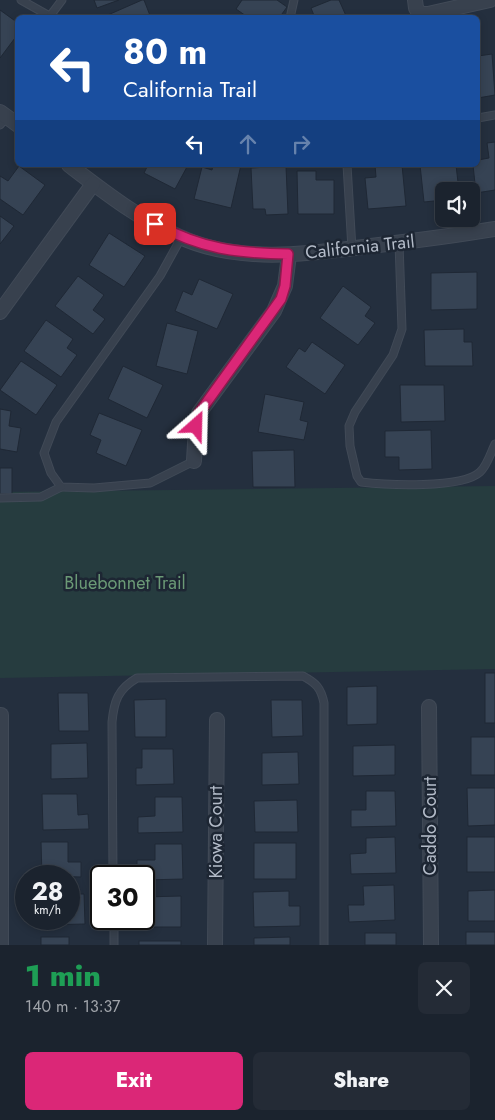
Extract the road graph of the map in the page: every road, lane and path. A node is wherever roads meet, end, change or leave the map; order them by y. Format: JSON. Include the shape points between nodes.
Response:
{"nodes":[{"id":1,"x":21,"y":0,"type":"edge"},
{"id":2,"x":62,"y":0,"type":"edge"},
{"id":3,"x":294,"y":0,"type":"edge"},
{"id":4,"x":415,"y":0,"type":"edge"},
{"id":5,"x":490,"y":0,"type":"edge"},
{"id":6,"x":49,"y":15,"type":"edge"},
{"id":7,"x":52,"y":15,"type":"edge"},
{"id":8,"x":291,"y":15,"type":"edge"},
{"id":9,"x":495,"y":115,"type":"edge"},
{"id":10,"x":480,"y":118,"type":"edge"},
{"id":11,"x":72,"y":167,"type":"edge"},
{"id":12,"x":347,"y":167,"type":"edge"},
{"id":13,"x":93,"y":184,"type":"junction"},
{"id":14,"x":495,"y":229,"type":"edge"},
{"id":15,"x":181,"y":238,"type":"junction"},
{"id":16,"x":399,"y":243,"type":"junction"},
{"id":17,"x":352,"y":249,"type":"junction"},
{"id":18,"x":288,"y":254,"type":"junction"},
{"id":19,"x":0,"y":312,"type":"edge"},
{"id":20,"x":495,"y":444,"type":"edge"},
{"id":21,"x":194,"y":461,"type":"joint"},
{"id":22,"x":61,"y":487,"type":"junction"},
{"id":23,"x":0,"y":498,"type":"edge"},
{"id":24,"x":429,"y":707,"type":"dead end"},
{"id":25,"x":1,"y":715,"type":"edge"},
{"id":26,"x":217,"y":720,"type":"dead end"},
{"id":27,"x":113,"y":865,"type":"edge"},
{"id":28,"x":114,"y":930,"type":"edge"},
{"id":29,"x":1,"y":945,"type":"edge"},
{"id":30,"x":114,"y":945,"type":"edge"},
{"id":31,"x":216,"y":945,"type":"edge"},
{"id":32,"x":324,"y":945,"type":"edge"},
{"id":33,"x":431,"y":945,"type":"edge"}],
"edges":[{"from":1,"to":6,"type":"lane"},
{"from":2,"to":7,"type":"lane"},
{"from":3,"to":8,"type":"lane"},
{"from":4,"to":5,"type":"street","via":[[420,14]]},
{"from":9,"to":10,"type":"lane"},
{"from":11,"to":13,"type":"street","name":"California Trail"},
{"from":12,"to":17,"type":"lane"},
{"from":13,"to":15,"type":"street","name":"California Trail"},
{"from":13,"to":19,"type":"street"},
{"from":14,"to":16,"type":"street","name":"California Trail"},
{"from":15,"to":18,"type":"street","name":"California Trail","via":[[236,252]]},
{"from":15,"to":22,"type":"lane","via":[[160,276],[56,422],[44,453],[51,474]]},
{"from":16,"to":17,"type":"street","name":"California Trail"},
{"from":16,"to":20,"type":"lane","via":[[402,330],[394,354],[349,426],[357,476],[361,482],[386,485],[465,480],[480,472]]},
{"from":17,"to":18,"type":"street","name":"California Trail"},
{"from":18,"to":21,"type":"street","via":[[285,286],[274,311],[199,413]]},
{"from":21,"to":22,"type":"lane","via":[[150,483]]},
{"from":22,"to":23,"type":"lane","via":[[41,497]]},
{"from":24,"to":33,"type":"street","name":"Caddo Court"},
{"from":25,"to":29,"type":"street"},
{"from":26,"to":31,"type":"street","name":"Kiowa Court"},
{"from":27,"to":32,"type":"lane","via":[[112,722],[114,704],[120,692],[137,678],[304,676],[316,683],[324,703]]},
{"from":28,"to":30,"type":"lane"}]}
